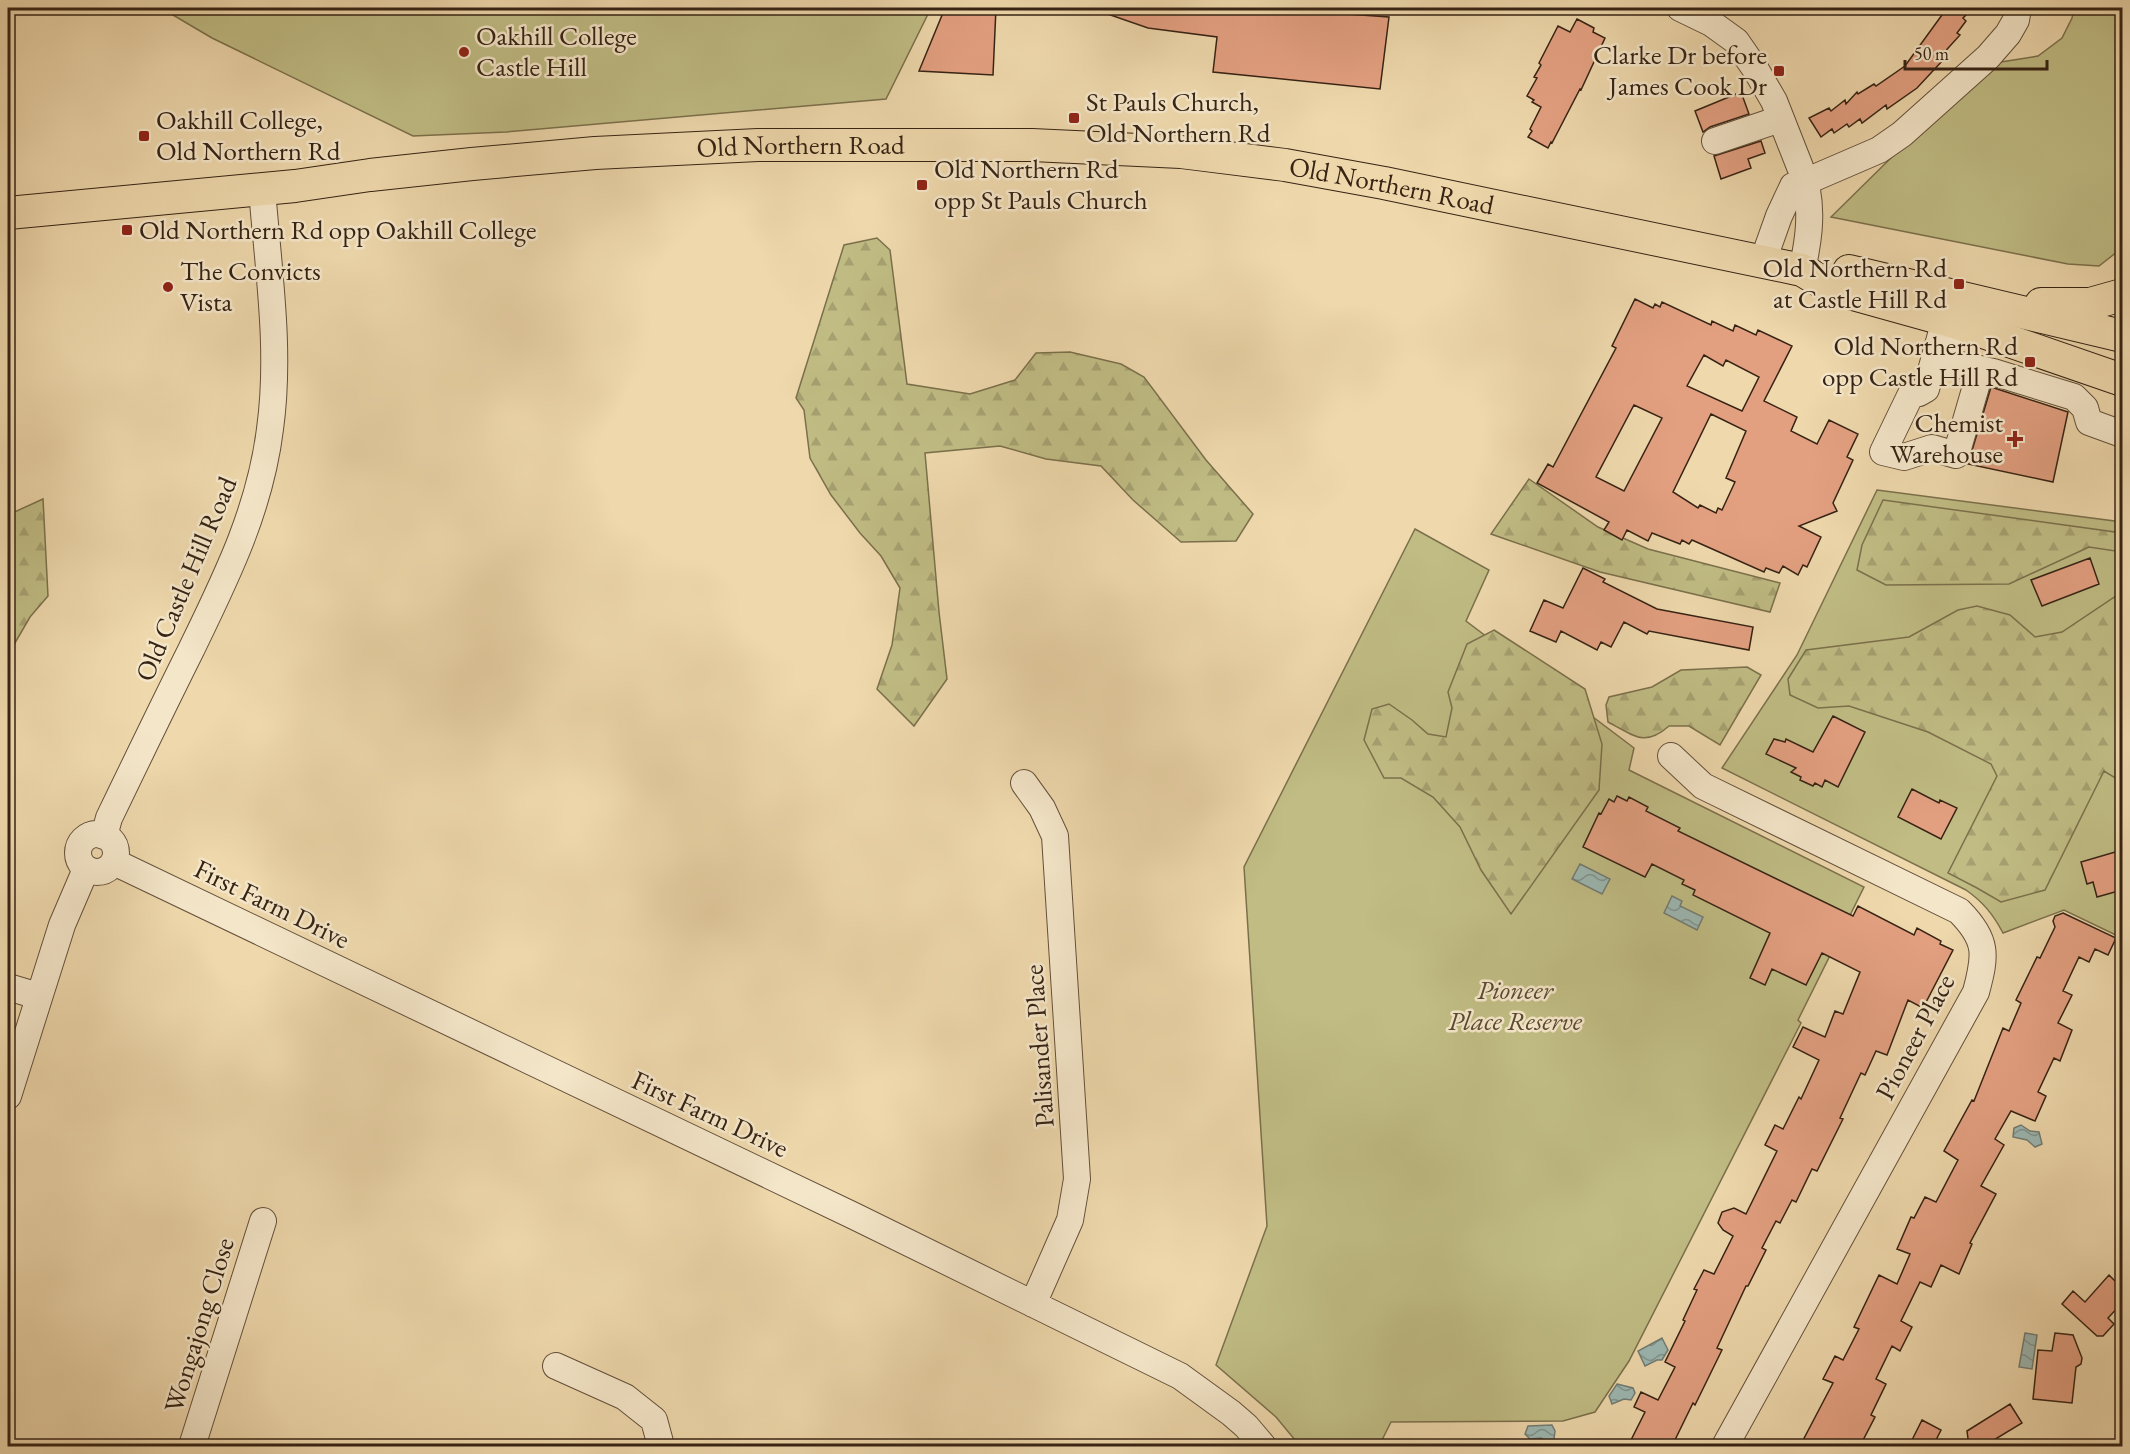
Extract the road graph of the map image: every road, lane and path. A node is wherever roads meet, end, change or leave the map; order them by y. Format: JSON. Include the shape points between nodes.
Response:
{"nodes":[{"id":1,"x":1680,"y":8,"type":"edge"},
{"id":2,"x":2018,"y":8,"type":"edge"},
{"id":3,"x":1780,"y":119,"type":"junction"},
{"id":4,"x":1716,"y":141,"type":"dead end"},
{"id":5,"x":1804,"y":180,"type":"junction"},
{"id":6,"x":262,"y":189,"type":"junction"},
{"id":7,"x":8,"y":213,"type":"edge"},
{"id":8,"x":1763,"y":261,"type":"junction"},
{"id":9,"x":1802,"y":270,"type":"junction"},
{"id":10,"x":2122,"y":295,"type":"edge"},
{"id":11,"x":1986,"y":303,"type":"junction"},
{"id":12,"x":1949,"y":321,"type":"junction"},
{"id":13,"x":2122,"y":336,"type":"edge"},
{"id":14,"x":1981,"y":369,"type":"junction"},
{"id":15,"x":2122,"y":380,"type":"edge"},
{"id":16,"x":2122,"y":434,"type":"edge"},
{"id":17,"x":1671,"y":756,"type":"dead end"},
{"id":18,"x":1024,"y":783,"type":"dead end"},
{"id":19,"x":105,"y":836,"type":"junction"},
{"id":20,"x":114,"y":862,"type":"junction"},
{"id":21,"x":86,"y":869,"type":"junction"},
{"id":22,"x":8,"y":987,"type":"edge"},
{"id":23,"x":38,"y":996,"type":"junction"},
{"id":24,"x":8,"y":1096,"type":"edge"},
{"id":25,"x":262,"y":1221,"type":"dead end"},
{"id":26,"x":1033,"y":1304,"type":"junction"},
{"id":27,"x":556,"y":1366,"type":"dead end"},
{"id":28,"x":192,"y":1446,"type":"edge"},
{"id":29,"x":661,"y":1446,"type":"edge"},
{"id":30,"x":1263,"y":1446,"type":"edge"},
{"id":31,"x":1725,"y":1446,"type":"edge"}],
"edges":[{"from":1,"to":3,"type":"street","via":[[1736,41],[1756,69]]},
{"from":2,"to":5,"type":"street","via":[[2008,34],[1988,57],[1902,134],[1879,150]]},
{"from":3,"to":4,"type":"street"},
{"from":3,"to":5,"type":"street"},
{"from":5,"to":8,"type":"street","via":[[1779,216]]},
{"from":5,"to":9,"type":"street","via":[[1810,210]]},
{"from":6,"to":7,"type":"main road","name":"Old Northern Road"},
{"from":6,"to":8,"type":"main road","name":"Old Northern Road","via":[[595,153],[758,145],[1139,148],[1296,167]]},
{"from":6,"to":19,"type":"street","name":"Old Castle Hill Road","via":[[274,363],[270,430],[259,489],[247,528],[109,818]]},
{"from":8,"to":9,"type":"main road","name":"Old Northern Road"},
{"from":9,"to":11,"type":"main road","name":"Old Northern Road","via":[[1833,268]]},
{"from":9,"to":12,"type":"main road","name":"Old Northern Road","via":[[1832,288]]},
{"from":10,"to":11,"type":"main road","via":[[2077,305]]},
{"from":11,"to":13,"type":"main road","name":"Old Northern Road"},
{"from":12,"to":14,"type":"street","via":[[1945,357],[1952,363]]},
{"from":12,"to":14,"type":"street","via":[[1926,389],[1911,394],[1883,452],[1904,457],[1932,448],[1956,454]]},
{"from":12,"to":15,"type":"main road","name":"Old Northern Road"},
{"from":14,"to":16,"type":"street","via":[[2074,397],[2085,408],[2089,422]]},
{"from":17,"to":31,"type":"street","name":"Pioneer Place","via":[[1703,786],[1959,911],[1982,943],[1983,964],[1976,992]]},
{"from":18,"to":26,"type":"street","name":"Palisander Place","via":[[1055,836],[1077,1179],[1070,1220]]},
{"from":19,"to":20,"type":"street","via":[[114,844]]},
{"from":19,"to":21,"type":"street","via":[[86,837],[79,847],[79,860]]},
{"from":20,"to":21,"type":"street","via":[[105,871]]},
{"from":20,"to":26,"type":"street","name":"First Farm Drive"},
{"from":21,"to":23,"type":"street"},
{"from":22,"to":23,"type":"street"},
{"from":23,"to":24,"type":"street"},
{"from":25,"to":28,"type":"street","name":"Wongajong Close"},
{"from":26,"to":30,"type":"street","name":"First Farm Drive","via":[[1180,1376],[1231,1413]]},
{"from":27,"to":29,"type":"street","via":[[625,1396],[654,1420]]}]}
